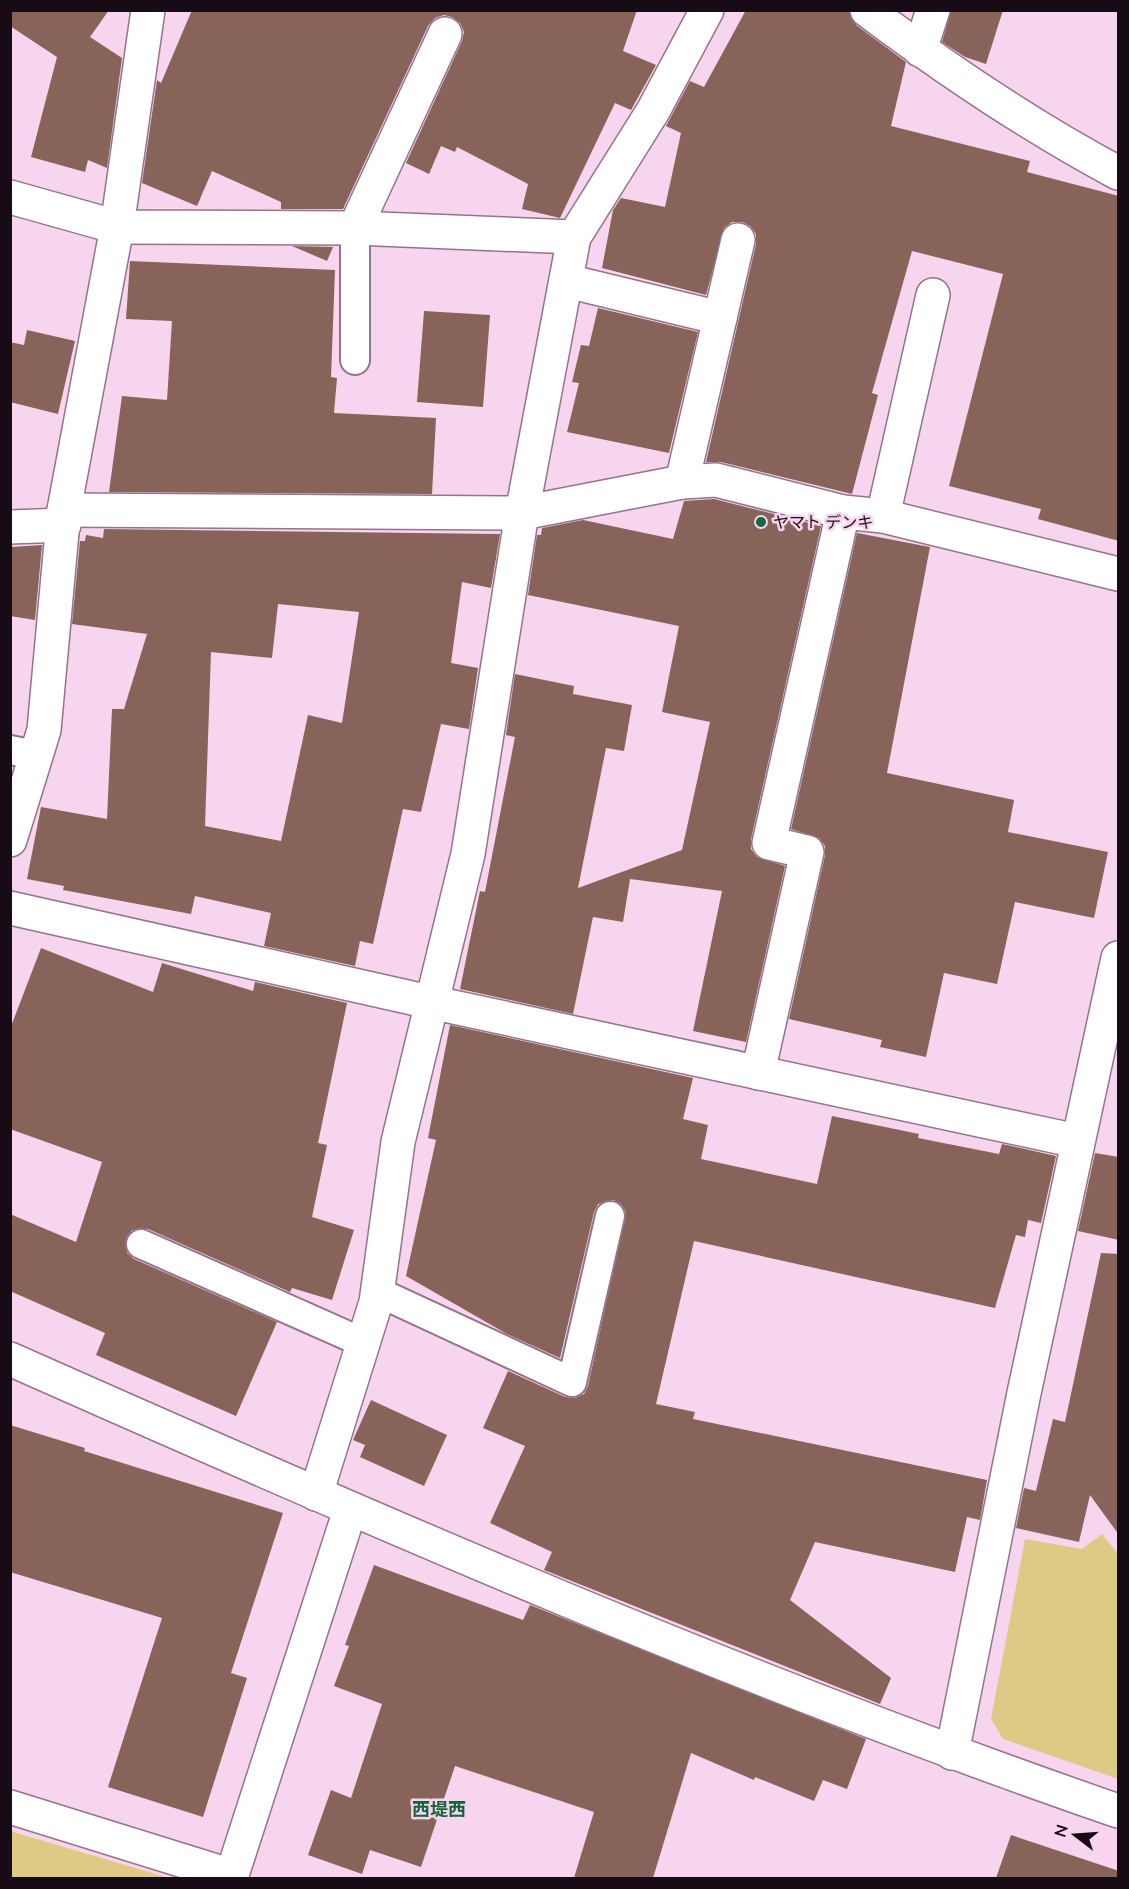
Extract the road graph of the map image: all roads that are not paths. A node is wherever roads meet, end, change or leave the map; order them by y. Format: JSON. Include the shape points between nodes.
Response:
{"nodes":[{"id":1,"x":148,"y":10,"type":"edge"},
{"id":2,"x":707,"y":10,"type":"edge"},
{"id":3,"x":867,"y":10,"type":"edge"},
{"id":4,"x":933,"y":10,"type":"edge"},
{"id":5,"x":445,"y":34,"type":"dead end"},
{"id":6,"x":920,"y":50,"type":"junction"},
{"id":7,"x":1119,"y":172,"type":"edge"},
{"id":8,"x":10,"y":197,"type":"edge"},
{"id":9,"x":117,"y":227,"type":"junction"},
{"id":10,"x":355,"y":228,"type":"junction"},
{"id":11,"x":574,"y":237,"type":"junction"},
{"id":12,"x":738,"y":240,"type":"dead end"},
{"id":13,"x":567,"y":281,"type":"junction"},
{"id":14,"x":933,"y":295,"type":"dead end"},
{"id":15,"x":720,"y":318,"type":"junction"},
{"id":16,"x":355,"y":360,"type":"dead end"},
{"id":17,"x":682,"y":482,"type":"junction"},
{"id":18,"x":843,"y":512,"type":"junction"},
{"id":19,"x":522,"y":513,"type":"junction"},
{"id":20,"x":883,"y":516,"type":"junction"},
{"id":21,"x":64,"y":518,"type":"junction"},
{"id":22,"x":10,"y":527,"type":"edge"},
{"id":23,"x":1119,"y":574,"type":"edge"},
{"id":24,"x":23,"y":752,"type":"edge"},
{"id":25,"x":10,"y":840,"type":"edge"},
{"id":26,"x":10,"y":908,"type":"edge"},
{"id":27,"x":1119,"y":958,"type":"edge"},
{"id":28,"x":430,"y":1002,"type":"junction"},
{"id":29,"x":758,"y":1073,"type":"junction"},
{"id":30,"x":1105,"y":1084,"type":"edge"},
{"id":31,"x":1077,"y":1141,"type":"junction"},
{"id":32,"x":610,"y":1216,"type":"dead end"},
{"id":33,"x":141,"y":1244,"type":"dead end"},
{"id":34,"x":378,"y":1292,"type":"junction"},
{"id":35,"x":364,"y":1343,"type":"junction"},
{"id":36,"x":10,"y":1359,"type":"edge"},
{"id":37,"x":316,"y":1494,"type":"junction"},
{"id":38,"x":350,"y":1510,"type":"junction"},
{"id":39,"x":952,"y":1754,"type":"junction"},
{"id":40,"x":10,"y":1807,"type":"edge"},
{"id":41,"x":1119,"y":1811,"type":"edge"},
{"id":42,"x":234,"y":1878,"type":"edge"}],
"edges":[{"from":1,"to":9,"type":"street"},
{"from":2,"to":11,"type":"street","via":[[653,111]]},
{"from":3,"to":6,"type":"street"},
{"from":4,"to":6,"type":"street"},
{"from":5,"to":10,"type":"street"},
{"from":6,"to":7,"type":"street","via":[[1067,145]]},
{"from":8,"to":9,"type":"street"},
{"from":9,"to":10,"type":"street"},
{"from":9,"to":21,"type":"street"},
{"from":10,"to":11,"type":"street"},
{"from":10,"to":16,"type":"lane"},
{"from":11,"to":13,"type":"street"},
{"from":12,"to":15,"type":"street"},
{"from":13,"to":15,"type":"street"},
{"from":13,"to":19,"type":"street"},
{"from":14,"to":20,"type":"street"},
{"from":15,"to":17,"type":"street"},
{"from":17,"to":18,"type":"street","via":[[716,480]]},
{"from":17,"to":19,"type":"street"},
{"from":18,"to":20,"type":"street"},
{"from":18,"to":29,"type":"street","via":[[769,843],[807,852]]},
{"from":19,"to":21,"type":"street"},
{"from":19,"to":28,"type":"street","via":[[468,854]]},
{"from":20,"to":23,"type":"street"},
{"from":21,"to":22,"type":"street"},
{"from":21,"to":24,"type":"street","via":[[44,730]]},
{"from":24,"to":25,"type":"street"},
{"from":26,"to":28,"type":"street"},
{"from":27,"to":30,"type":"street"},
{"from":28,"to":29,"type":"street"},
{"from":28,"to":34,"type":"street","via":[[399,1142]]},
{"from":29,"to":31,"type":"street"},
{"from":30,"to":31,"type":"street"},
{"from":31,"to":39,"type":"street"},
{"from":32,"to":34,"type":"lane","via":[[572,1382]]},
{"from":33,"to":35,"type":"lane"},
{"from":34,"to":35,"type":"street"},
{"from":35,"to":37,"type":"street"},
{"from":36,"to":37,"type":"street"},
{"from":37,"to":38,"type":"street"},
{"from":38,"to":39,"type":"street","via":[[619,1623]]},
{"from":38,"to":42,"type":"street"},
{"from":39,"to":41,"type":"street"},
{"from":40,"to":42,"type":"street"}]}
